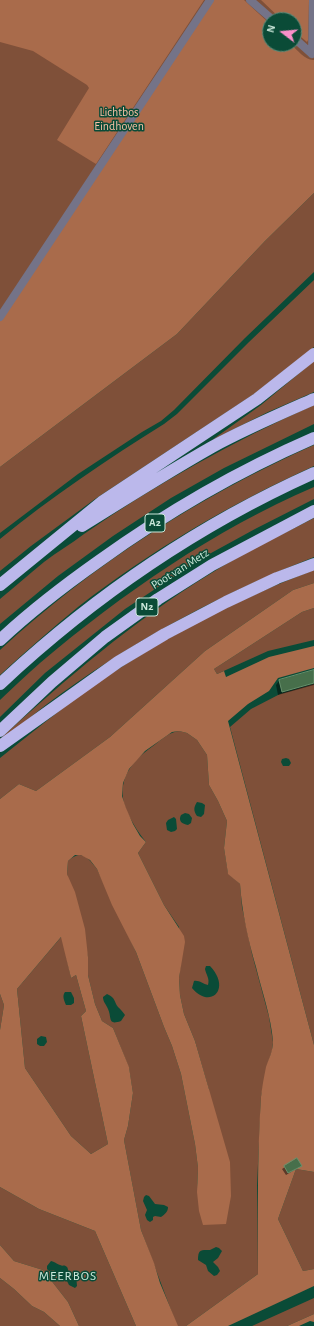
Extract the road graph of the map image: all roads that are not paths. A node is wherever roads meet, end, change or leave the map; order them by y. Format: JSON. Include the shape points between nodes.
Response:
{"nodes":[{"id":1,"x":210,"y":0,"type":"edge"},
{"id":2,"x":250,"y":0,"type":"edge"},
{"id":3,"x":313,"y":0,"type":"edge"},
{"id":4,"x":264,"y":12,"type":"edge"},
{"id":5,"x":302,"y":44,"type":"edge"},
{"id":6,"x":313,"y":53,"type":"edge"},
{"id":7,"x":0,"y":317,"type":"edge"},
{"id":8,"x":314,"y":354,"type":"edge"},
{"id":9,"x":314,"y":399,"type":"edge"},
{"id":10,"x":314,"y":438,"type":"edge"},
{"id":11,"x":314,"y":473,"type":"edge"},
{"id":12,"x":314,"y":511,"type":"edge"},
{"id":13,"x":42,"y":551,"type":"junction"},
{"id":14,"x":314,"y":564,"type":"edge"},
{"id":15,"x":0,"y":585,"type":"edge"},
{"id":16,"x":0,"y":640,"type":"edge"},
{"id":17,"x":0,"y":684,"type":"edge"},
{"id":18,"x":0,"y":731,"type":"edge"},
{"id":19,"x":0,"y":746,"type":"edge"}],
"edges":[{"from":1,"to":7,"type":"street"},
{"from":2,"to":4,"type":"street"},
{"from":3,"to":6,"type":"street"},
{"from":5,"to":6,"type":"street"},
{"from":8,"to":13,"type":"highway","via":[[257,399],[103,501]]},
{"from":9,"to":13,"type":"highway","via":[[213,447]]},
{"from":10,"to":16,"type":"highway","number":"A2","via":[[250,468],[148,527],[63,587]]},
{"from":11,"to":17,"type":"highway","name":"Poot van Metz","via":[[245,507],[185,541],[135,574],[81,614]]},
{"from":12,"to":18,"type":"highway","name":"Poot van Metz","number":"N2","via":[[212,564],[158,599],[105,637]]},
{"from":13,"to":15,"type":"highway"},
{"from":14,"to":19,"type":"highway","via":[[277,578],[165,634],[118,662]]}]}
